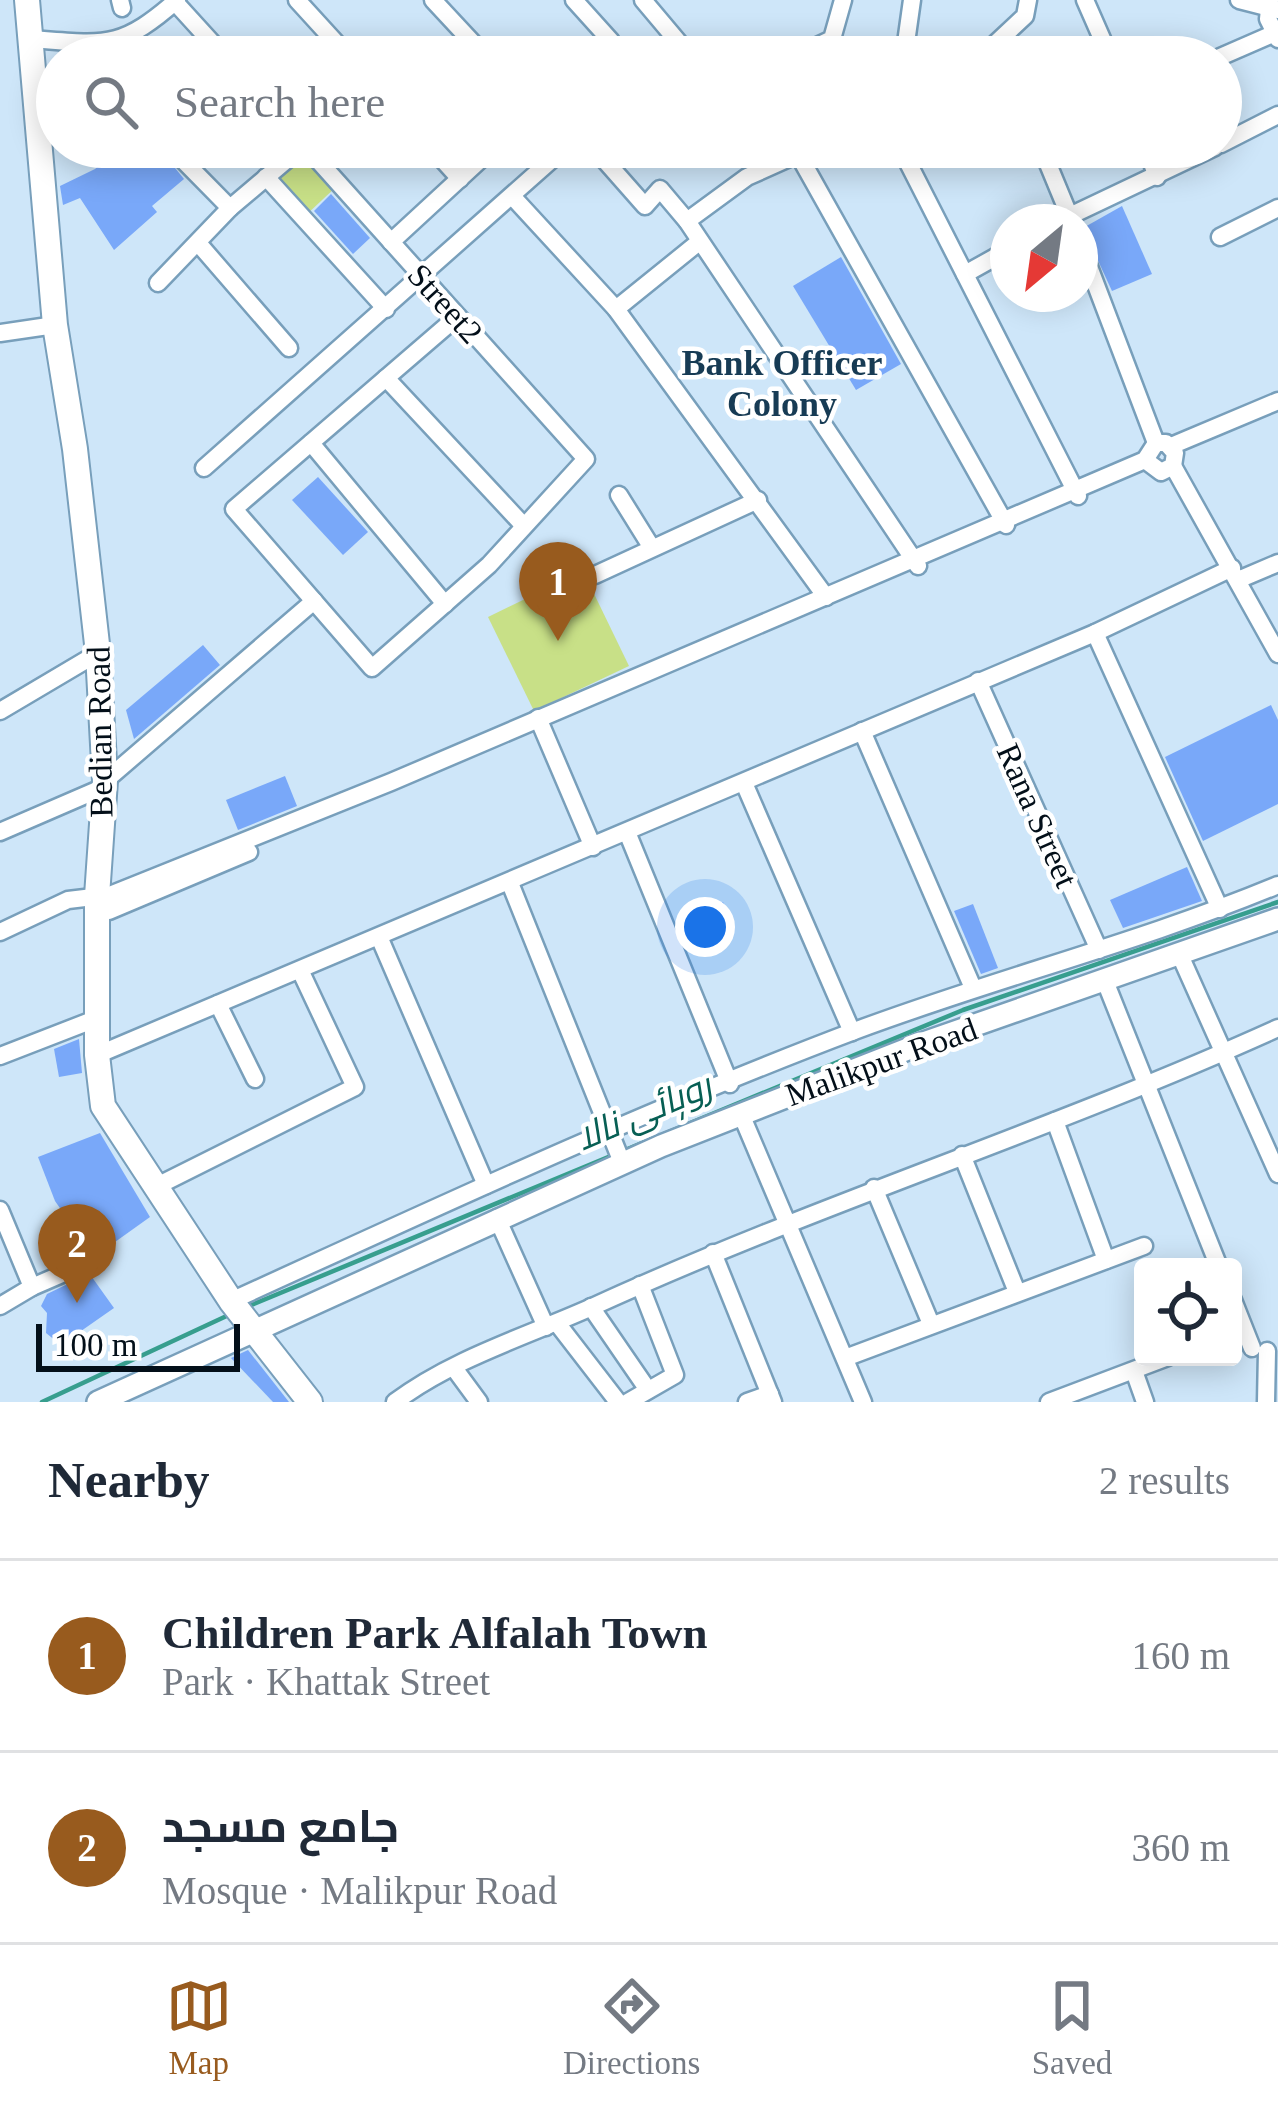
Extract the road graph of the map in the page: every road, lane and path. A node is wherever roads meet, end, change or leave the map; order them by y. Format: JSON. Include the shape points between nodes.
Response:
{"nodes":[{"id":1,"x":27,"y":0,"type":"edge"},
{"id":2,"x":297,"y":0,"type":"edge"},
{"id":3,"x":433,"y":0,"type":"edge"},
{"id":4,"x":574,"y":0,"type":"edge"},
{"id":5,"x":643,"y":0,"type":"edge"},
{"id":6,"x":843,"y":0,"type":"edge"},
{"id":7,"x":912,"y":0,"type":"edge"},
{"id":8,"x":1028,"y":0,"type":"edge"},
{"id":9,"x":1085,"y":0,"type":"edge"},
{"id":10,"x":1239,"y":0,"type":"edge"},
{"id":11,"x":176,"y":1,"type":"edge"},
{"id":12,"x":1272,"y":6,"type":"edge"},
{"id":13,"x":133,"y":36,"type":"edge"},
{"id":14,"x":206,"y":36,"type":"edge"},
{"id":15,"x":330,"y":36,"type":"edge"},
{"id":16,"x":466,"y":36,"type":"edge"},
{"id":17,"x":606,"y":36,"type":"edge"},
{"id":18,"x":673,"y":36,"type":"edge"},
{"id":19,"x":833,"y":36,"type":"edge"},
{"id":20,"x":907,"y":36,"type":"edge"},
{"id":21,"x":1004,"y":36,"type":"edge"},
{"id":22,"x":1101,"y":36,"type":"edge"},
{"id":23,"x":1276,"y":36,"type":"edge"},
{"id":24,"x":30,"y":39,"type":"junction"},
{"id":25,"x":36,"y":40,"type":"edge"},
{"id":26,"x":1242,"y":49,"type":"edge"},
{"id":27,"x":36,"y":108,"type":"edge"},
{"id":28,"x":1278,"y":115,"type":"edge"},
{"id":29,"x":1242,"y":133,"type":"edge"},
{"id":30,"x":41,"y":168,"type":"edge"},
{"id":31,"x":191,"y":168,"type":"edge"},
{"id":32,"x":277,"y":168,"type":"edge"},
{"id":33,"x":323,"y":168,"type":"edge"},
{"id":34,"x":450,"y":168,"type":"edge"},
{"id":35,"x":472,"y":168,"type":"edge"},
{"id":36,"x":543,"y":168,"type":"edge"},
{"id":37,"x":612,"y":168,"type":"edge"},
{"id":38,"x":767,"y":168,"type":"edge"},
{"id":39,"x":816,"y":168,"type":"edge"},
{"id":40,"x":911,"y":168,"type":"edge"},
{"id":41,"x":1048,"y":168,"type":"edge"},
{"id":42,"x":1153,"y":168,"type":"edge"},
{"id":43,"x":1173,"y":168,"type":"edge"},
{"id":44,"x":266,"y":177,"type":"junction"},
{"id":45,"x":1156,"y":177,"type":"junction"},
{"id":46,"x":460,"y":179,"type":"junction"},
{"id":47,"x":512,"y":196,"type":"junction"},
{"id":48,"x":1061,"y":204,"type":"edge"},
{"id":49,"x":1098,"y":205,"type":"edge"},
{"id":50,"x":230,"y":208,"type":"junction"},
{"id":51,"x":1278,"y":208,"type":"edge"},
{"id":52,"x":687,"y":221,"type":"junction"},
{"id":53,"x":1220,"y":237,"type":"dead end"},
{"id":54,"x":391,"y":242,"type":"junction"},
{"id":55,"x":699,"y":242,"type":"junction"},
{"id":56,"x":198,"y":243,"type":"junction"},
{"id":57,"x":990,"y":260,"type":"edge"},
{"id":58,"x":965,"y":274,"type":"junction"},
{"id":59,"x":423,"y":277,"type":"junction"},
{"id":60,"x":158,"y":283,"type":"dead end"},
{"id":61,"x":1098,"y":286,"type":"edge"},
{"id":62,"x":386,"y":309,"type":"junction"},
{"id":63,"x":616,"y":309,"type":"junction"},
{"id":64,"x":458,"y":316,"type":"junction"},
{"id":65,"x":55,"y":325,"type":"junction"},
{"id":66,"x":0,"y":333,"type":"edge"},
{"id":67,"x":290,"y":349,"type":"dead end"},
{"id":68,"x":386,"y":378,"type":"junction"},
{"id":69,"x":1278,"y":400,"type":"edge"},
{"id":70,"x":1278,"y":412,"type":"edge"},
{"id":71,"x":311,"y":443,"type":"junction"},
{"id":72,"x":1168,"y":453,"type":"junction"},
{"id":73,"x":1147,"y":463,"type":"junction"},
{"id":74,"x":204,"y":468,"type":"dead end"},
{"id":75,"x":1077,"y":493,"type":"junction"},
{"id":76,"x":619,"y":495,"type":"dead end"},
{"id":77,"x":758,"y":500,"type":"junction"},
{"id":78,"x":1005,"y":523,"type":"junction"},
{"id":79,"x":524,"y":526,"type":"junction"},
{"id":80,"x":652,"y":548,"type":"junction"},
{"id":81,"x":916,"y":562,"type":"junction"},
{"id":82,"x":1278,"y":563,"type":"edge"},
{"id":83,"x":1235,"y":574,"type":"junction"},
{"id":84,"x":595,"y":575,"type":"dead end"},
{"id":85,"x":826,"y":597,"type":"junction"},
{"id":86,"x":314,"y":601,"type":"junction"},
{"id":87,"x":445,"y":604,"type":"junction"},
{"id":88,"x":1095,"y":633,"type":"junction"},
{"id":89,"x":98,"y":653,"type":"junction"},
{"id":90,"x":1278,"y":654,"type":"edge"},
{"id":91,"x":978,"y":681,"type":"junction"},
{"id":92,"x":0,"y":711,"type":"edge"},
{"id":93,"x":540,"y":723,"type":"junction"},
{"id":94,"x":862,"y":731,"type":"junction"},
{"id":95,"x":744,"y":783,"type":"junction"},
{"id":96,"x":104,"y":784,"type":"junction"},
{"id":97,"x":0,"y":832,"type":"edge"},
{"id":98,"x":628,"y":832,"type":"junction"},
{"id":99,"x":593,"y":847,"type":"junction"},
{"id":100,"x":510,"y":883,"type":"junction"},
{"id":101,"x":1278,"y":885,"type":"edge"},
{"id":102,"x":97,"y":903,"type":"junction"},
{"id":103,"x":1220,"y":909,"type":"junction"},
{"id":104,"x":1278,"y":919,"type":"edge"},
{"id":105,"x":0,"y":932,"type":"edge"},
{"id":106,"x":380,"y":939,"type":"junction"},
{"id":107,"x":1099,"y":950,"type":"junction"},
{"id":108,"x":1179,"y":953,"type":"junction"},
{"id":109,"x":300,"y":970,"type":"junction"},
{"id":110,"x":1105,"y":981,"type":"junction"},
{"id":111,"x":973,"y":988,"type":"junction"},
{"id":112,"x":218,"y":1004,"type":"junction"},
{"id":113,"x":98,"y":1018,"type":"junction"},
{"id":114,"x":1278,"y":1028,"type":"edge"},
{"id":115,"x":852,"y":1032,"type":"junction"},
{"id":116,"x":1220,"y":1054,"type":"junction"},
{"id":117,"x":97,"y":1055,"type":"junction"},
{"id":118,"x":0,"y":1056,"type":"edge"},
{"id":119,"x":254,"y":1079,"type":"dead end"},
{"id":120,"x":730,"y":1084,"type":"junction"},
{"id":121,"x":1146,"y":1086,"type":"junction"},
{"id":122,"x":741,"y":1114,"type":"junction"},
{"id":123,"x":1055,"y":1121,"type":"junction"},
{"id":124,"x":617,"y":1149,"type":"junction"},
{"id":125,"x":962,"y":1155,"type":"junction"},
{"id":126,"x":1278,"y":1174,"type":"edge"},
{"id":127,"x":486,"y":1185,"type":"junction"},
{"id":128,"x":153,"y":1188,"type":"junction"},
{"id":129,"x":874,"y":1188,"type":"junction"},
{"id":130,"x":0,"y":1210,"type":"edge"},
{"id":131,"x":497,"y":1218,"type":"junction"},
{"id":132,"x":786,"y":1222,"type":"junction"},
{"id":133,"x":1144,"y":1246,"type":"dead end"},
{"id":134,"x":713,"y":1253,"type":"junction"},
{"id":135,"x":1216,"y":1258,"type":"edge"},
{"id":136,"x":1106,"y":1260,"type":"junction"},
{"id":137,"x":69,"y":1271,"type":"dead end"},
{"id":138,"x":640,"y":1285,"type":"junction"},
{"id":139,"x":32,"y":1287,"type":"junction"},
{"id":140,"x":1017,"y":1292,"type":"junction"},
{"id":141,"x":0,"y":1306,"type":"edge"},
{"id":142,"x":591,"y":1307,"type":"junction"},
{"id":143,"x":1242,"y":1314,"type":"edge"},
{"id":144,"x":241,"y":1315,"type":"junction"},
{"id":145,"x":931,"y":1324,"type":"junction"},
{"id":146,"x":551,"y":1325,"type":"junction"},
{"id":147,"x":1266,"y":1351,"type":"edge"},
{"id":148,"x":845,"y":1358,"type":"junction"},
{"id":149,"x":1146,"y":1366,"type":"edge"},
{"id":150,"x":454,"y":1368,"type":"junction"},
{"id":151,"x":1134,"y":1371,"type":"junction"},
{"id":152,"x":648,"y":1390,"type":"junction"},
{"id":153,"x":861,"y":1397,"type":"edge"},
{"id":154,"x":772,"y":1398,"type":"edge"},
{"id":155,"x":1061,"y":1400,"type":"edge"},
{"id":156,"x":98,"y":1402,"type":"edge"},
{"id":157,"x":310,"y":1402,"type":"edge"},
{"id":158,"x":394,"y":1402,"type":"edge"},
{"id":159,"x":479,"y":1402,"type":"edge"},
{"id":160,"x":618,"y":1402,"type":"edge"},
{"id":161,"x":628,"y":1402,"type":"edge"},
{"id":162,"x":747,"y":1402,"type":"edge"},
{"id":163,"x":840,"y":1402,"type":"edge"},
{"id":164,"x":1145,"y":1402,"type":"edge"},
{"id":165,"x":1266,"y":1402,"type":"edge"}],
"edges":[{"from":1,"to":24,"type":"main road","name":"Bedian Road"},
{"from":2,"to":15,"type":"street"},
{"from":3,"to":16,"type":"street"},
{"from":4,"to":17,"type":"street"},
{"from":5,"to":18,"type":"street"},
{"from":6,"to":19,"type":"street"},
{"from":7,"to":20,"type":"street"},
{"from":8,"to":21,"type":"street","via":[[1025,16]]},
{"from":9,"to":22,"type":"street"},
{"from":10,"to":12,"type":"street"},
{"from":11,"to":13,"type":"street"},
{"from":11,"to":14,"type":"street"},
{"from":12,"to":23,"type":"street"},
{"from":23,"to":26,"type":"street"},
{"from":24,"to":25,"type":"street"},
{"from":24,"to":27,"type":"main road","name":"Bedian Road"},
{"from":28,"to":29,"type":"street"},
{"from":30,"to":65,"type":"main road","name":"Bedian Road"},
{"from":31,"to":50,"type":"street"},
{"from":32,"to":44,"type":"street"},
{"from":33,"to":54,"type":"street","name":"Street2"},
{"from":34,"to":46,"type":"street"},
{"from":35,"to":46,"type":"street"},
{"from":36,"to":47,"type":"street"},
{"from":37,"to":52,"type":"street","via":[[645,206],[660,189]]},
{"from":38,"to":52,"type":"street"},
{"from":39,"to":78,"type":"street"},
{"from":40,"to":58,"type":"street"},
{"from":41,"to":48,"type":"street"},
{"from":42,"to":45,"type":"street"},
{"from":43,"to":45,"type":"street"},
{"from":44,"to":50,"type":"street"},
{"from":44,"to":62,"type":"street"},
{"from":45,"to":49,"type":"street"},
{"from":46,"to":54,"type":"street"},
{"from":47,"to":59,"type":"street"},
{"from":47,"to":63,"type":"street"},
{"from":50,"to":56,"type":"street"},
{"from":51,"to":53,"type":"street"},
{"from":52,"to":55,"type":"street"},
{"from":54,"to":59,"type":"street","name":"Street2"},
{"from":55,"to":63,"type":"street"},
{"from":55,"to":81,"type":"street"},
{"from":56,"to":60,"type":"street"},
{"from":56,"to":67,"type":"street"},
{"from":57,"to":58,"type":"street"},
{"from":58,"to":75,"type":"street"},
{"from":59,"to":62,"type":"street"},
{"from":59,"to":64,"type":"street","name":"Street2"},
{"from":61,"to":72,"type":"street"},
{"from":62,"to":74,"type":"street"},
{"from":63,"to":77,"type":"street"},
{"from":64,"to":68,"type":"street"},
{"from":64,"to":79,"type":"street","name":"Street2","via":[[586,459]]},
{"from":65,"to":66,"type":"street"},
{"from":65,"to":89,"type":"main road","name":"Bedian Road"},
{"from":68,"to":71,"type":"street"},
{"from":68,"to":79,"type":"street"},
{"from":69,"to":72,"type":"street"},
{"from":70,"to":72,"type":"street"},
{"from":71,"to":86,"type":"street","via":[[234,509]]},
{"from":71,"to":87,"type":"street"},
{"from":72,"to":73,"type":"street"},
{"from":72,"to":73,"type":"street","via":[[1161,472]]},
{"from":72,"to":83,"type":"street"},
{"from":73,"to":75,"type":"street"},
{"from":75,"to":78,"type":"street"},
{"from":76,"to":80,"type":"street"},
{"from":77,"to":80,"type":"street"},
{"from":77,"to":85,"type":"street"},
{"from":78,"to":81,"type":"street"},
{"from":79,"to":87,"type":"street"},
{"from":80,"to":84,"type":"street"},
{"from":81,"to":85,"type":"street"},
{"from":81,"to":93,"type":"street"},
{"from":82,"to":83,"type":"street"},
{"from":83,"to":88,"type":"street"},
{"from":83,"to":90,"type":"street"},
{"from":85,"to":93,"type":"street"},
{"from":86,"to":87,"type":"street","via":[[373,668]]},
{"from":86,"to":96,"type":"street"},
{"from":88,"to":91,"type":"street"},
{"from":88,"to":103,"type":"street"},
{"from":89,"to":92,"type":"street"},
{"from":89,"to":96,"type":"main road","name":"Bedian Road"},
{"from":91,"to":94,"type":"street"},
{"from":91,"to":107,"type":"street","name":"Rana Street"},
{"from":93,"to":99,"type":"street"},
{"from":93,"to":102,"type":"street"},
{"from":94,"to":95,"type":"street"},
{"from":94,"to":111,"type":"street"},
{"from":95,"to":98,"type":"street"},
{"from":95,"to":115,"type":"street"},
{"from":96,"to":97,"type":"street"},
{"from":96,"to":102,"type":"main road","name":"Bedian Road"},
{"from":98,"to":99,"type":"street"},
{"from":98,"to":120,"type":"street"},
{"from":99,"to":100,"type":"street"},
{"from":100,"to":106,"type":"street"},
{"from":100,"to":124,"type":"street"},
{"from":101,"to":103,"type":"street"},
{"from":102,"to":105,"type":"street","via":[[68,900]]},
{"from":102,"to":113,"type":"main road","name":"Bedian Road"},
{"from":103,"to":107,"type":"street"},
{"from":104,"to":108,"type":"street","name":"Malikpur Road"},
{"from":106,"to":109,"type":"street"},
{"from":106,"to":127,"type":"street"},
{"from":107,"to":111,"type":"street"},
{"from":108,"to":110,"type":"street","name":"Malikpur Road"},
{"from":108,"to":116,"type":"street"},
{"from":109,"to":112,"type":"street"},
{"from":109,"to":128,"type":"street","via":[[356,1087]]},
{"from":110,"to":121,"type":"street"},
{"from":110,"to":122,"type":"street","name":"Malikpur Road"},
{"from":111,"to":115,"type":"street"},
{"from":112,"to":117,"type":"street"},
{"from":112,"to":119,"type":"street"},
{"from":113,"to":117,"type":"main road","name":"Bedian Road"},
{"from":113,"to":118,"type":"street"},
{"from":114,"to":116,"type":"street"},
{"from":115,"to":120,"type":"street"},
{"from":116,"to":121,"type":"street"},
{"from":116,"to":126,"type":"street"},
{"from":117,"to":128,"type":"main road","name":"Bedian Road","via":[[103,1106]]},
{"from":120,"to":124,"type":"street"},
{"from":121,"to":123,"type":"street"},
{"from":121,"to":135,"type":"street"},
{"from":122,"to":124,"type":"street","name":"Malikpur Road"},
{"from":122,"to":132,"type":"street"},
{"from":123,"to":125,"type":"street"},
{"from":123,"to":136,"type":"street"},
{"from":124,"to":127,"type":"street"},
{"from":124,"to":131,"type":"street","name":"Malikpur Road"},
{"from":125,"to":129,"type":"street"},
{"from":125,"to":140,"type":"street"},
{"from":127,"to":144,"type":"street"},
{"from":128,"to":144,"type":"main road","name":"Bedian Road"},
{"from":129,"to":132,"type":"street"},
{"from":129,"to":145,"type":"street"},
{"from":130,"to":139,"type":"street"},
{"from":131,"to":144,"type":"street","name":"Malikpur Road"},
{"from":131,"to":146,"type":"street"},
{"from":132,"to":134,"type":"street"},
{"from":132,"to":148,"type":"street"},
{"from":133,"to":136,"type":"street"},
{"from":134,"to":138,"type":"street"},
{"from":134,"to":154,"type":"street"},
{"from":136,"to":140,"type":"street"},
{"from":137,"to":139,"type":"street"},
{"from":138,"to":142,"type":"street"},
{"from":138,"to":152,"type":"street","via":[[675,1375]]},
{"from":139,"to":141,"type":"street"},
{"from":140,"to":145,"type":"street"},
{"from":142,"to":146,"type":"street"},
{"from":142,"to":152,"type":"street"},
{"from":143,"to":147,"type":"street"},
{"from":144,"to":156,"type":"street","name":"Malikpur Road"},
{"from":144,"to":157,"type":"main road","name":"Bedian Road"},
{"from":145,"to":148,"type":"street"},
{"from":146,"to":150,"type":"street"},
{"from":146,"to":160,"type":"street"},
{"from":147,"to":165,"type":"street"},
{"from":148,"to":153,"type":"street"},
{"from":149,"to":151,"type":"street"},
{"from":150,"to":158,"type":"street"},
{"from":150,"to":159,"type":"street"},
{"from":151,"to":155,"type":"street"},
{"from":151,"to":164,"type":"street"},
{"from":152,"to":161,"type":"street"},
{"from":153,"to":163,"type":"street"},
{"from":154,"to":162,"type":"street"}]}
